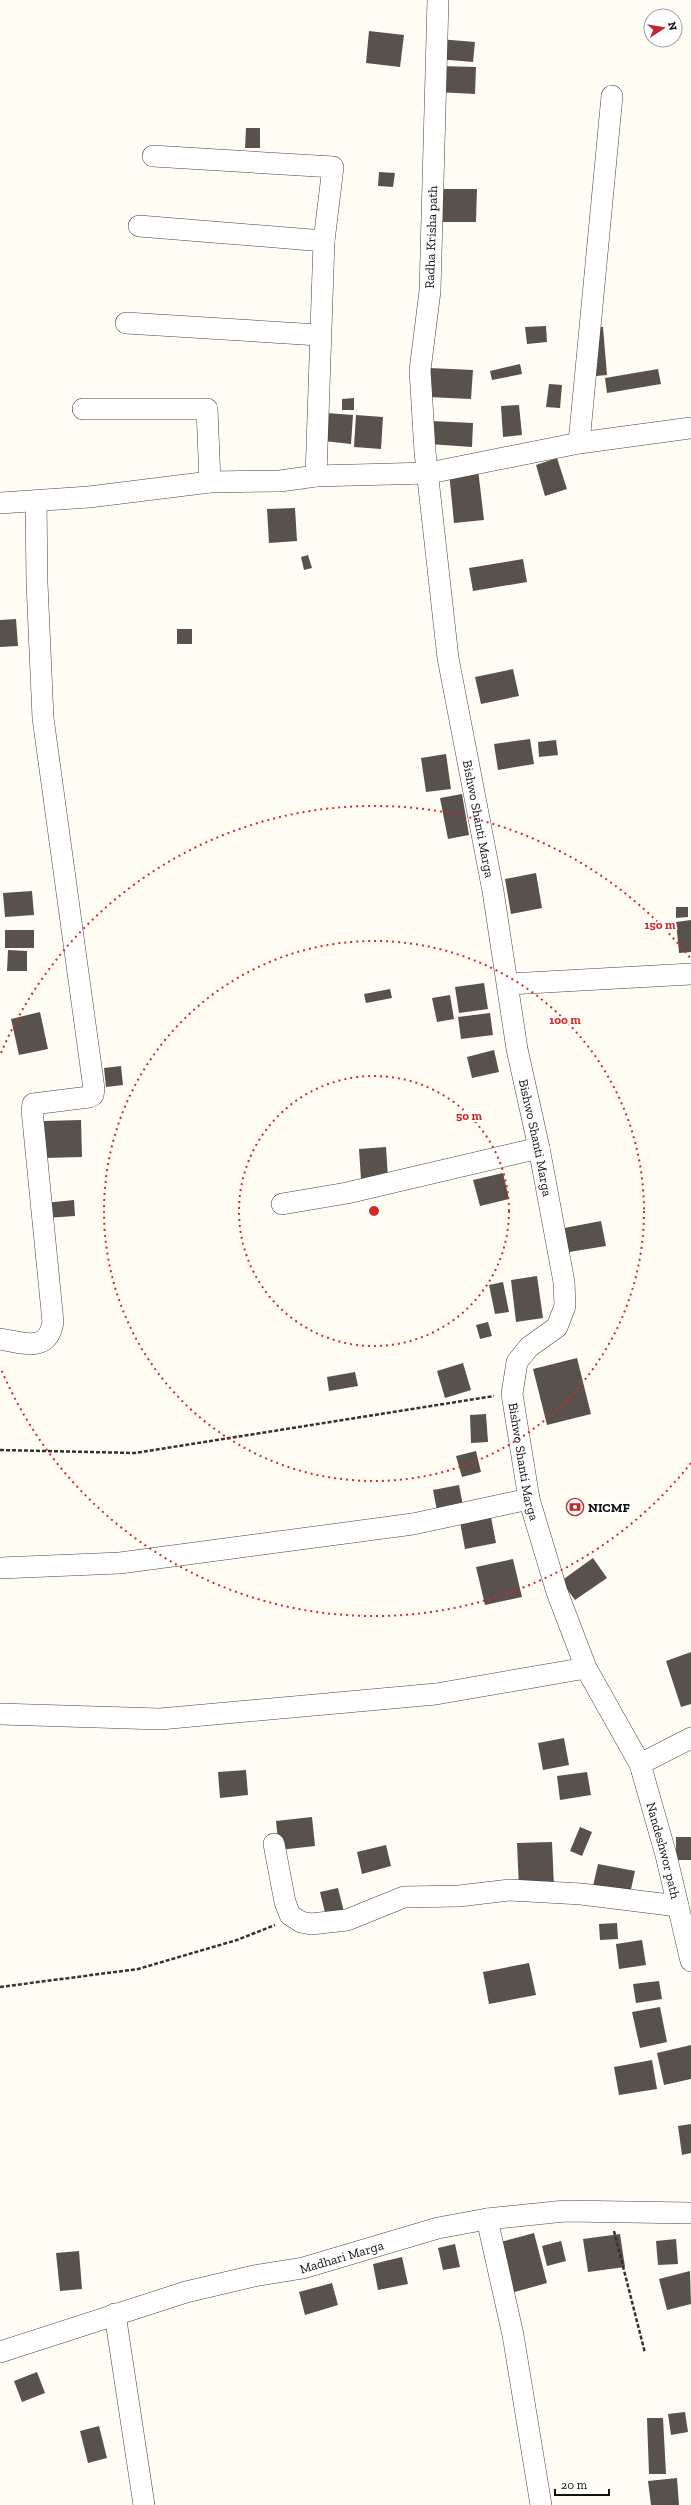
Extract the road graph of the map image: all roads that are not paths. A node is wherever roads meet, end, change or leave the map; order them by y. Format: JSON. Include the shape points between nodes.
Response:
{"nodes":[{"id":1,"x":438,"y":0,"type":"edge"},
{"id":2,"x":612,"y":96,"type":"dead end"},
{"id":3,"x":153,"y":156,"type":"dead end"},
{"id":4,"x":139,"y":226,"type":"dead end"},
{"id":5,"x":324,"y":241,"type":"junction"},
{"id":6,"x":126,"y":322,"type":"dead end"},
{"id":7,"x":319,"y":335,"type":"junction"},
{"id":8,"x":83,"y":409,"type":"dead end"},
{"id":9,"x":691,"y":428,"type":"edge"},
{"id":10,"x":579,"y":443,"type":"junction"},
{"id":11,"x":429,"y":473,"type":"junction"},
{"id":12,"x":316,"y":476,"type":"junction"},
{"id":13,"x":210,"y":482,"type":"junction"},
{"id":14,"x":36,"y":501,"type":"junction"},
{"id":15,"x":0,"y":503,"type":"edge"},
{"id":16,"x":691,"y":974,"type":"edge"},
{"id":17,"x":508,"y":984,"type":"junction"},
{"id":18,"x":539,"y":1148,"type":"junction"},
{"id":19,"x":282,"y":1204,"type":"dead end"},
{"id":20,"x":0,"y":1339,"type":"edge"},
{"id":21,"x":529,"y":1499,"type":"junction"},
{"id":22,"x":0,"y":1568,"type":"edge"},
{"id":23,"x":586,"y":1668,"type":"junction"},
{"id":24,"x":0,"y":1714,"type":"edge"},
{"id":25,"x":691,"y":1738,"type":"edge"},
{"id":26,"x":640,"y":1764,"type":"junction"},
{"id":27,"x":274,"y":1844,"type":"dead end"},
{"id":28,"x":678,"y":1906,"type":"junction"},
{"id":29,"x":691,"y":1961,"type":"edge"},
{"id":30,"x":691,"y":2213,"type":"edge"},
{"id":31,"x":487,"y":2219,"type":"junction"},
{"id":32,"x":115,"y":2314,"type":"junction"},
{"id":33,"x":0,"y":2352,"type":"edge"},
{"id":34,"x":144,"y":2505,"type":"edge"},
{"id":35,"x":540,"y":2505,"type":"edge"}],
"edges":[{"from":1,"to":11,"type":"street","name":"Radha Krisha path","via":[[430,291],[420,370],[425,452]]},
{"from":2,"to":10,"type":"street"},
{"from":3,"to":5,"type":"street","via":[[333,167]]},
{"from":4,"to":5,"type":"street"},
{"from":5,"to":7,"type":"street"},
{"from":6,"to":7,"type":"street"},
{"from":7,"to":12,"type":"street"},
{"from":8,"to":13,"type":"street","via":[[207,409]]},
{"from":9,"to":10,"type":"street"},
{"from":10,"to":11,"type":"street"},
{"from":11,"to":12,"type":"street"},
{"from":11,"to":17,"type":"street","name":"Bishwo Shanti Marga","via":[[448,658]]},
{"from":12,"to":13,"type":"street","via":[[280,481]]},
{"from":13,"to":14,"type":"street"},
{"from":14,"to":15,"type":"street"},
{"from":14,"to":20,"type":"street","via":[[43,718],[94,1095],[33,1104],[54,1322],[51,1334],[43,1342],[31,1344]]},
{"from":16,"to":17,"type":"street"},
{"from":17,"to":18,"type":"street","name":"Bishwo Shanti Marga","via":[[517,1049]]},
{"from":18,"to":19,"type":"street","via":[[347,1194]]},
{"from":18,"to":21,"type":"street","name":"Bishwo Shanti Marga","via":[[564,1282],[566,1306],[557,1327],[529,1347],[517,1362],[512,1394]]},
{"from":21,"to":22,"type":"street","via":[[413,1524],[120,1562]]},
{"from":21,"to":23,"type":"street","name":"Bishwo Shanti Marga","via":[[557,1592]]},
{"from":23,"to":24,"type":"street","via":[[436,1694],[160,1719]]},
{"from":23,"to":26,"type":"street","name":"Bishwo Shanti Marga"},
{"from":25,"to":26,"type":"street"},
{"from":26,"to":28,"type":"street","name":"Nandeshwor path"},
{"from":27,"to":28,"type":"street","via":[[285,1902],[291,1917],[318,1925],[347,1920],[404,1897],[459,1896],[510,1890],[581,1894]]},
{"from":28,"to":29,"type":"street","name":"Nandeshwor path"},
{"from":30,"to":31,"type":"street","name":"Madhari Marga","via":[[565,2211]]},
{"from":31,"to":32,"type":"street","name":"Madhari Marga","via":[[438,2228],[303,2268],[254,2276],[186,2292]]},
{"from":31,"to":35,"type":"street","via":[[513,2335]]},
{"from":32,"to":33,"type":"street","name":"Madhari Marga"},
{"from":32,"to":34,"type":"street"}]}
